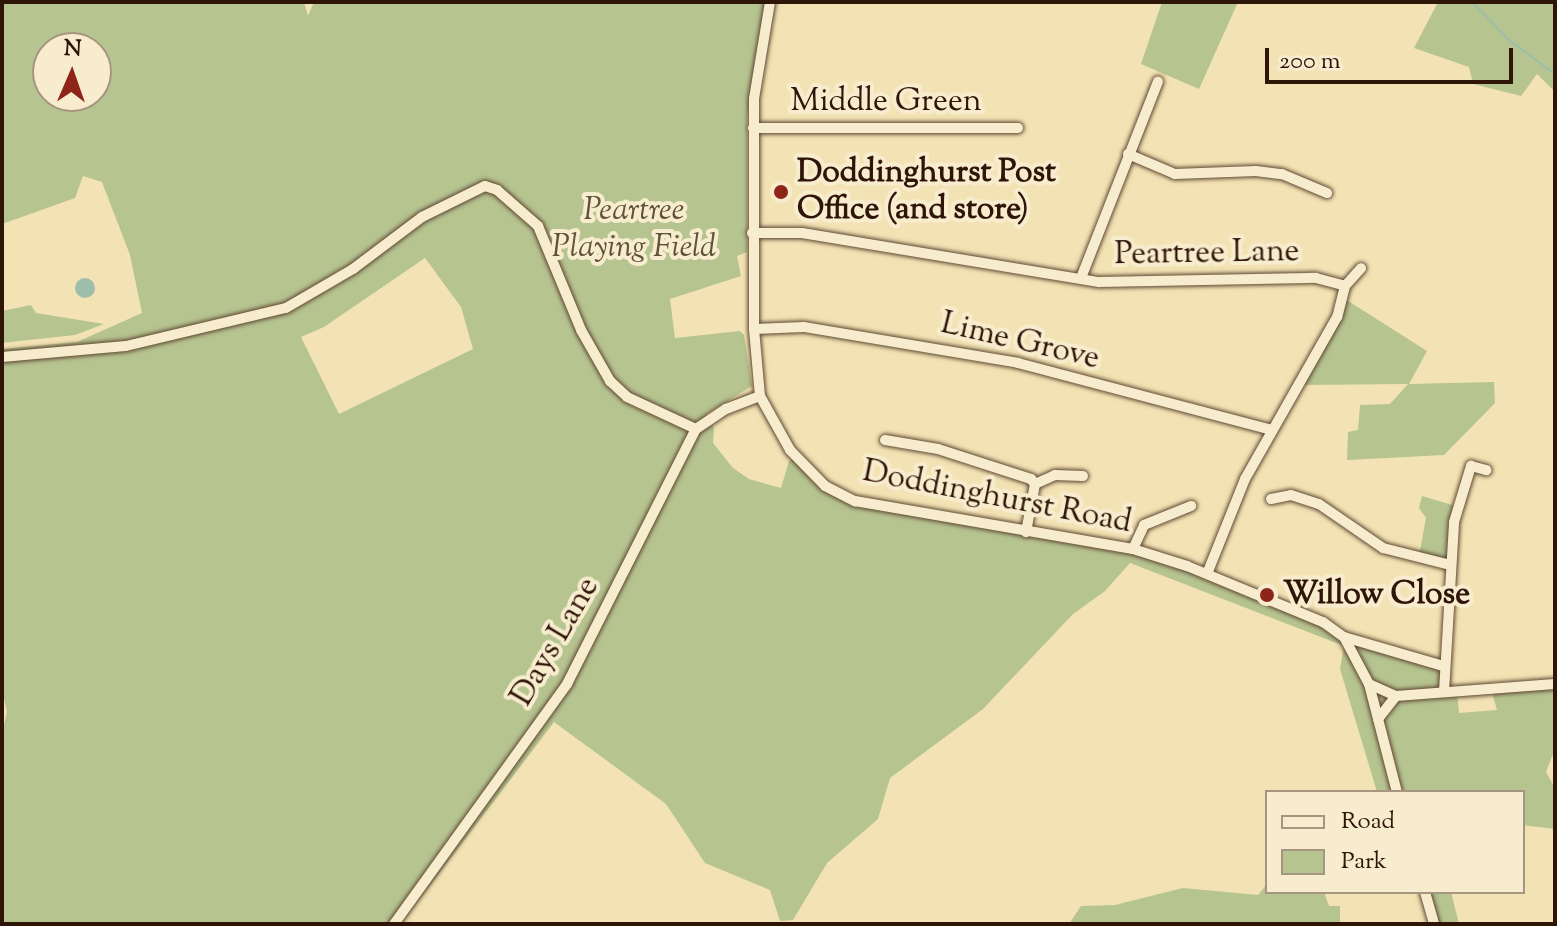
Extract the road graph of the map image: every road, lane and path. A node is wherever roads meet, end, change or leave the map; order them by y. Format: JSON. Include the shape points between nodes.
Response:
{"nodes":[{"id":1,"x":770,"y":2,"type":"edge"},
{"id":2,"x":1158,"y":82,"type":"dead end"},
{"id":3,"x":753,"y":128,"type":"junction"},
{"id":4,"x":1018,"y":128,"type":"dead end"},
{"id":5,"x":1128,"y":154,"type":"junction"},
{"id":6,"x":1327,"y":193,"type":"dead end"},
{"id":7,"x":752,"y":233,"type":"junction"},
{"id":8,"x":1361,"y":268,"type":"dead end"},
{"id":9,"x":1081,"y":278,"type":"junction"},
{"id":10,"x":1345,"y":286,"type":"junction"},
{"id":11,"x":754,"y":329,"type":"junction"},
{"id":12,"x":2,"y":357,"type":"edge"},
{"id":13,"x":760,"y":396,"type":"junction"},
{"id":14,"x":696,"y":429,"type":"junction"},
{"id":15,"x":1271,"y":430,"type":"junction"},
{"id":16,"x":885,"y":440,"type":"dead end"},
{"id":17,"x":1486,"y":470,"type":"dead end"},
{"id":18,"x":1083,"y":476,"type":"dead end"},
{"id":19,"x":1035,"y":484,"type":"junction"},
{"id":20,"x":1271,"y":499,"type":"dead end"},
{"id":21,"x":1191,"y":506,"type":"dead end"},
{"id":22,"x":1026,"y":532,"type":"junction"},
{"id":23,"x":1133,"y":549,"type":"junction"},
{"id":24,"x":1450,"y":565,"type":"junction"},
{"id":25,"x":1207,"y":574,"type":"junction"},
{"id":26,"x":1344,"y":637,"type":"junction"},
{"id":27,"x":1443,"y":666,"type":"junction"},
{"id":28,"x":1369,"y":684,"type":"junction"},
{"id":29,"x":1555,"y":684,"type":"edge"},
{"id":30,"x":1444,"y":692,"type":"junction"},
{"id":31,"x":1396,"y":696,"type":"junction"},
{"id":32,"x":1378,"y":719,"type":"junction"},
{"id":33,"x":1396,"y":790,"type":"edge"},
{"id":34,"x":1426,"y":894,"type":"edge"},
{"id":35,"x":394,"y":924,"type":"edge"},
{"id":36,"x":1434,"y":924,"type":"edge"}],
"edges":[{"from":1,"to":3,"type":"street","name":"Doddinghurst Road"},
{"from":2,"to":5,"type":"street"},
{"from":3,"to":4,"type":"street","name":"Middle Green"},
{"from":3,"to":7,"type":"street","name":"Doddinghurst Road"},
{"from":5,"to":6,"type":"street","via":[[1175,174],[1282,174]]},
{"from":5,"to":9,"type":"street"},
{"from":7,"to":9,"type":"street","name":"Peartree Lane","via":[[802,233]]},
{"from":7,"to":11,"type":"street","name":"Doddinghurst Road"},
{"from":8,"to":10,"type":"street"},
{"from":9,"to":10,"type":"street","name":"Peartree Lane","via":[[1153,285],[1316,278]]},
{"from":10,"to":15,"type":"street","name":"Peartree Lane","via":[[1337,317]]},
{"from":11,"to":13,"type":"street","name":"Doddinghurst Road"},
{"from":11,"to":15,"type":"street","name":"Lime Grove","via":[[804,327],[1005,360]]},
{"from":12,"to":14,"type":"street","via":[[126,346],[286,308],[353,269],[422,217],[485,186],[497,190],[538,226],[581,330],[610,381],[627,397]]},
{"from":13,"to":14,"type":"street","via":[[726,409]]},
{"from":13,"to":22,"type":"street","name":"Doddinghurst Road","via":[[790,450],[809,473],[840,495]]},
{"from":14,"to":35,"type":"street","name":"Days Lane","via":[[567,684]]},
{"from":15,"to":25,"type":"street","name":"Peartree Lane"},
{"from":16,"to":19,"type":"street","via":[[1018,471]]},
{"from":17,"to":24,"type":"street","via":[[1471,466],[1454,522]]},
{"from":18,"to":19,"type":"street","via":[[1055,475]]},
{"from":19,"to":22,"type":"street"},
{"from":20,"to":24,"type":"street","via":[[1291,495],[1319,504],[1383,548]]},
{"from":21,"to":23,"type":"street","via":[[1144,525]]},
{"from":22,"to":23,"type":"street","name":"Doddinghurst Road"},
{"from":23,"to":25,"type":"street","name":"Doddinghurst Road"},
{"from":24,"to":27,"type":"street","via":[[1451,634]]},
{"from":25,"to":26,"type":"street","name":"Doddinghurst Road","via":[[1323,622]]},
{"from":26,"to":27,"type":"street","name":"Doddinghurst Road"},
{"from":26,"to":28,"type":"street"},
{"from":27,"to":30,"type":"street"},
{"from":28,"to":31,"type":"street"},
{"from":28,"to":32,"type":"street"},
{"from":29,"to":30,"type":"street"},
{"from":30,"to":31,"type":"street"},
{"from":31,"to":32,"type":"street"},
{"from":32,"to":33,"type":"street"},
{"from":34,"to":36,"type":"street"}]}
